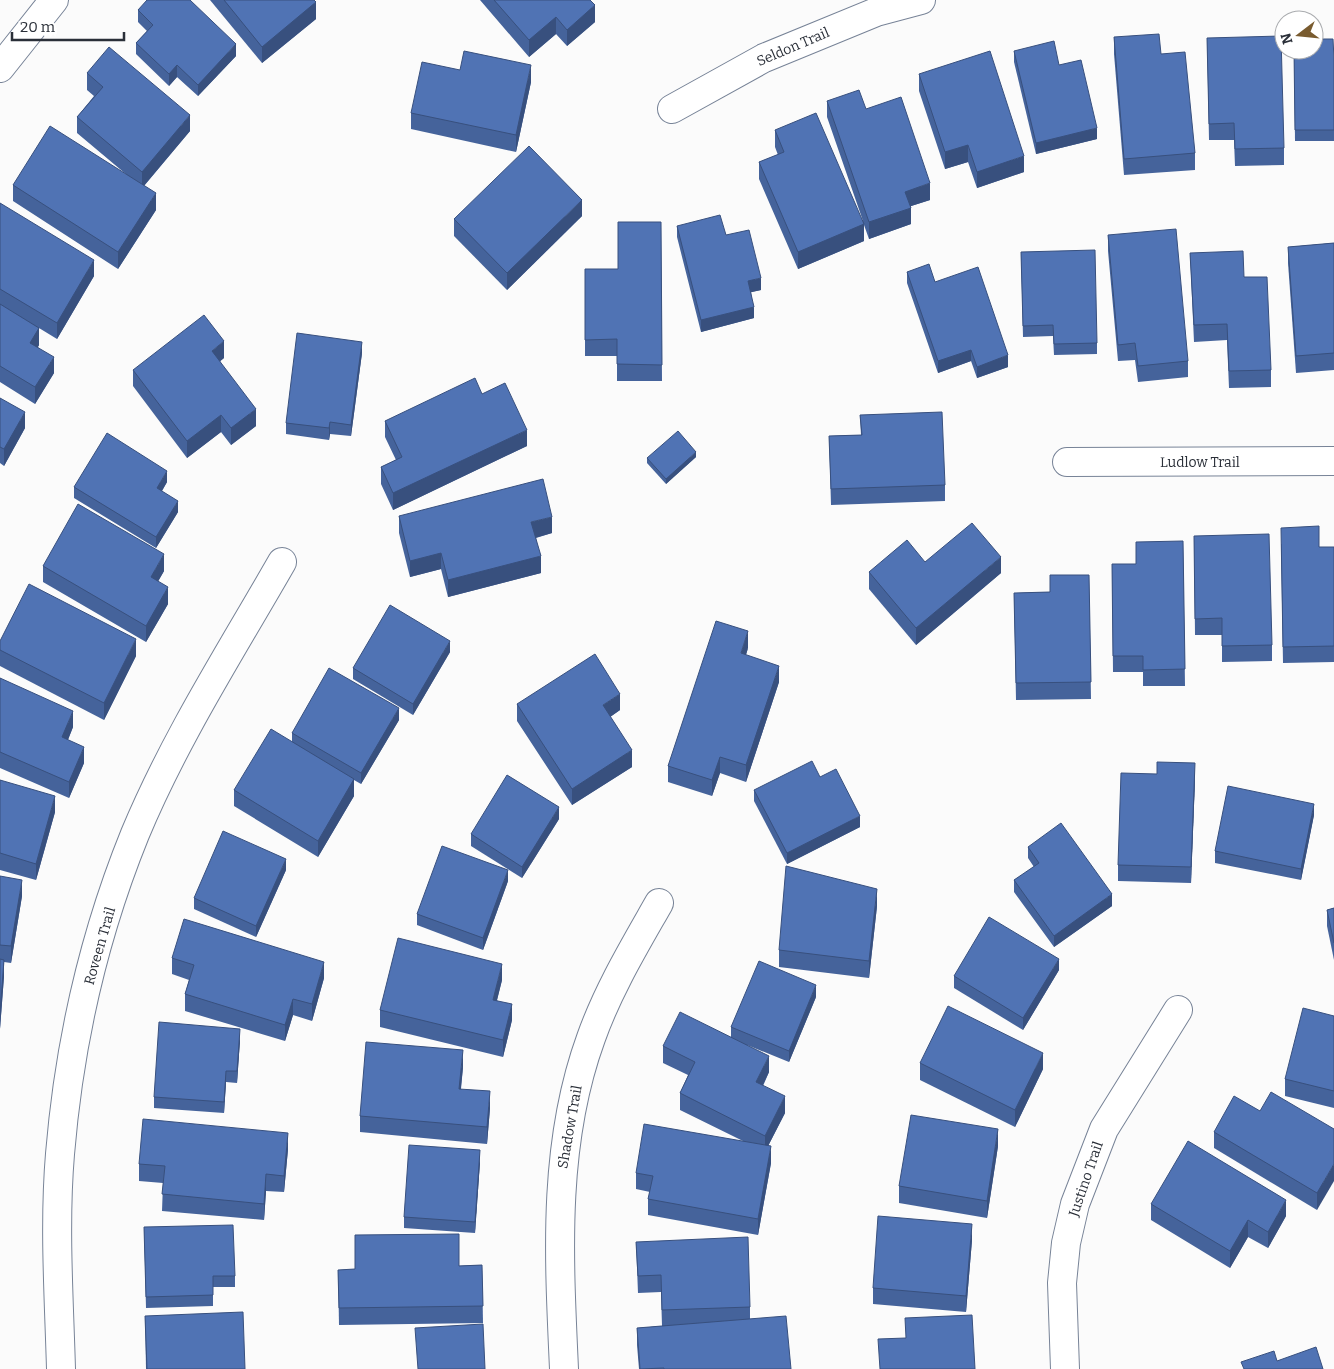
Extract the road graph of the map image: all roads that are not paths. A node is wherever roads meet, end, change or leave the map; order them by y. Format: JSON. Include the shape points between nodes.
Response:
{"nodes":[{"id":1,"x":54,"y":0,"type":"edge"},
{"id":2,"x":921,"y":0,"type":"edge"},
{"id":3,"x":0,"y":68,"type":"edge"},
{"id":4,"x":672,"y":109,"type":"dead end"},
{"id":5,"x":1334,"y":461,"type":"edge"},
{"id":6,"x":1067,"y":462,"type":"dead end"},
{"id":7,"x":282,"y":562,"type":"dead end"},
{"id":8,"x":659,"y":903,"type":"dead end"},
{"id":9,"x":1178,"y":1010,"type":"dead end"},
{"id":10,"x":61,"y":1369,"type":"edge"},
{"id":11,"x":564,"y":1369,"type":"edge"},
{"id":12,"x":1065,"y":1369,"type":"edge"}],
"edges":[{"from":1,"to":3,"type":"street"},
{"from":2,"to":4,"type":"street","name":"Seldon Trail","via":[[876,12],[764,58]]},
{"from":5,"to":6,"type":"street","name":"Ludlow Trail"},
{"from":7,"to":10,"type":"street","name":"Roveen Trail","via":[[182,735],[135,834],[99,939],[74,1046],[60,1155],[58,1266]]},
{"from":8,"to":11,"type":"street","name":"Shadow Trail","via":[[613,984],[590,1039],[574,1094],[563,1151],[558,1245]]},
{"from":9,"to":12,"type":"street","name":"Justino Trail","via":[[1104,1128],[1075,1204],[1066,1243],[1062,1283]]}]}
